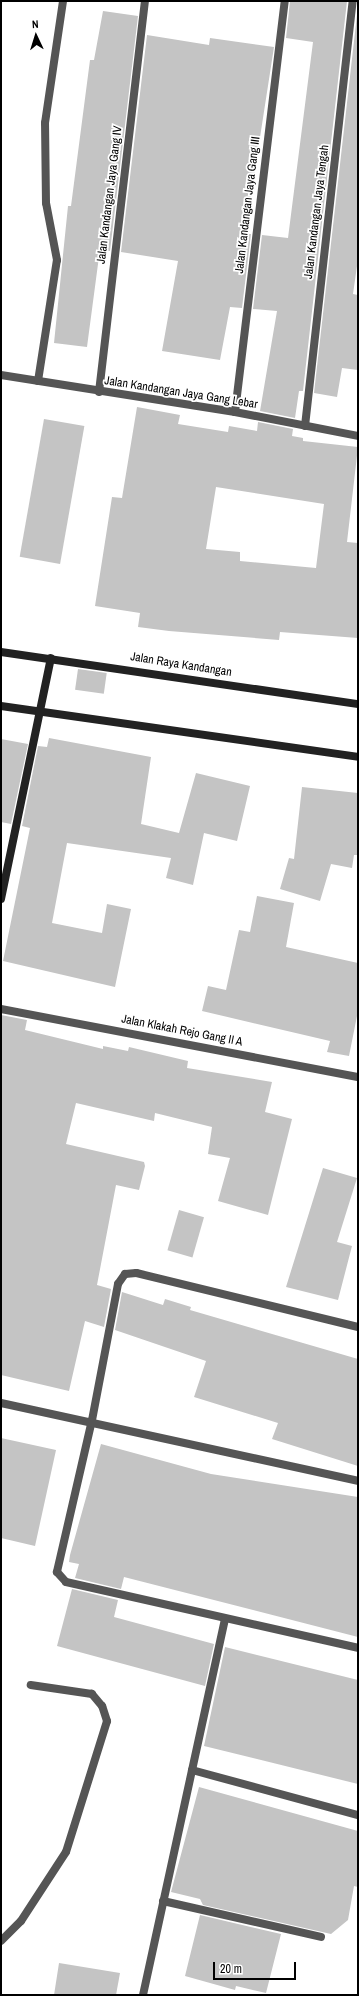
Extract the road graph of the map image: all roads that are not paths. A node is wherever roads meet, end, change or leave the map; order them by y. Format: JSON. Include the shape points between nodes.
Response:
{"nodes":[{"id":1,"x":63,"y":1,"type":"edge"},
{"id":2,"x":146,"y":1,"type":"edge"},
{"id":3,"x":286,"y":1,"type":"edge"},
{"id":4,"x":353,"y":1,"type":"edge"},
{"id":5,"x":1,"y":375,"type":"edge"},
{"id":6,"x":38,"y":381,"type":"junction"},
{"id":7,"x":99,"y":392,"type":"junction"},
{"id":8,"x":235,"y":412,"type":"junction"},
{"id":9,"x":305,"y":426,"type":"junction"},
{"id":10,"x":358,"y":436,"type":"edge"},
{"id":11,"x":1,"y":652,"type":"edge"},
{"id":12,"x":50,"y":658,"type":"junction"},
{"id":13,"x":358,"y":704,"type":"edge"},
{"id":14,"x":1,"y":706,"type":"edge"},
{"id":15,"x":41,"y":711,"type":"junction"},
{"id":16,"x":358,"y":757,"type":"edge"},
{"id":17,"x":1,"y":899,"type":"edge"},
{"id":18,"x":1,"y":1009,"type":"edge"},
{"id":19,"x":358,"y":1077,"type":"edge"},
{"id":20,"x":358,"y":1327,"type":"edge"},
{"id":21,"x":1,"y":1403,"type":"edge"},
{"id":22,"x":92,"y":1420,"type":"junction"},
{"id":23,"x":358,"y":1481,"type":"edge"},
{"id":24,"x":225,"y":1620,"type":"junction"},
{"id":25,"x":358,"y":1648,"type":"edge"},
{"id":26,"x":31,"y":1685,"type":"dead end"},
{"id":27,"x":192,"y":1770,"type":"junction"},
{"id":28,"x":358,"y":1816,"type":"edge"},
{"id":29,"x":163,"y":1900,"type":"junction"},
{"id":30,"x":321,"y":1936,"type":"dead end"},
{"id":31,"x":1,"y":1941,"type":"edge"},
{"id":32,"x":143,"y":1995,"type":"edge"}],
"edges":[{"from":1,"to":6,"type":"street","via":[[44,123],[46,203],[57,260]]},
{"from":2,"to":7,"type":"street","name":"Jalan Kandangan Jaya Gang IV"},
{"from":3,"to":8,"type":"street","name":"Jalan Kandangan Jaya Gang III"},
{"from":4,"to":9,"type":"street","name":"Jalan Kandangan Jaya Tengah"},
{"from":5,"to":6,"type":"street","name":"Jalan Kandangan Jaya Gang Lebar"},
{"from":6,"to":7,"type":"street","name":"Jalan Kandangan Jaya Gang Lebar"},
{"from":7,"to":8,"type":"street","name":"Jalan Kandangan Jaya Gang Lebar"},
{"from":8,"to":9,"type":"street","name":"Jalan Kandangan Jaya Gang Lebar"},
{"from":9,"to":10,"type":"street","name":"Jalan Kandangan Jaya Gang Lebar"},
{"from":11,"to":12,"type":"main road","name":"Jalan Raya Kandangan"},
{"from":12,"to":13,"type":"main road","name":"Jalan Raya Kandangan"},
{"from":12,"to":15,"type":"main road"},
{"from":14,"to":15,"type":"main road"},
{"from":15,"to":16,"type":"main road"},
{"from":15,"to":17,"type":"main road"},
{"from":18,"to":19,"type":"street","name":"Jalan Klakah Rejo Gang II A"},
{"from":20,"to":22,"type":"street","via":[[136,1273],[124,1274],[118,1284]]},
{"from":21,"to":22,"type":"street"},
{"from":22,"to":23,"type":"street"},
{"from":22,"to":24,"type":"street","via":[[57,1566],[58,1576],[66,1582]]},
{"from":24,"to":25,"type":"street"},
{"from":24,"to":27,"type":"street"},
{"from":26,"to":31,"type":"street","via":[[92,1694],[102,1706],[107,1721],[66,1852],[21,1921]]},
{"from":27,"to":28,"type":"street"},
{"from":27,"to":29,"type":"street"},
{"from":29,"to":30,"type":"street"},
{"from":29,"to":32,"type":"street"}]}
